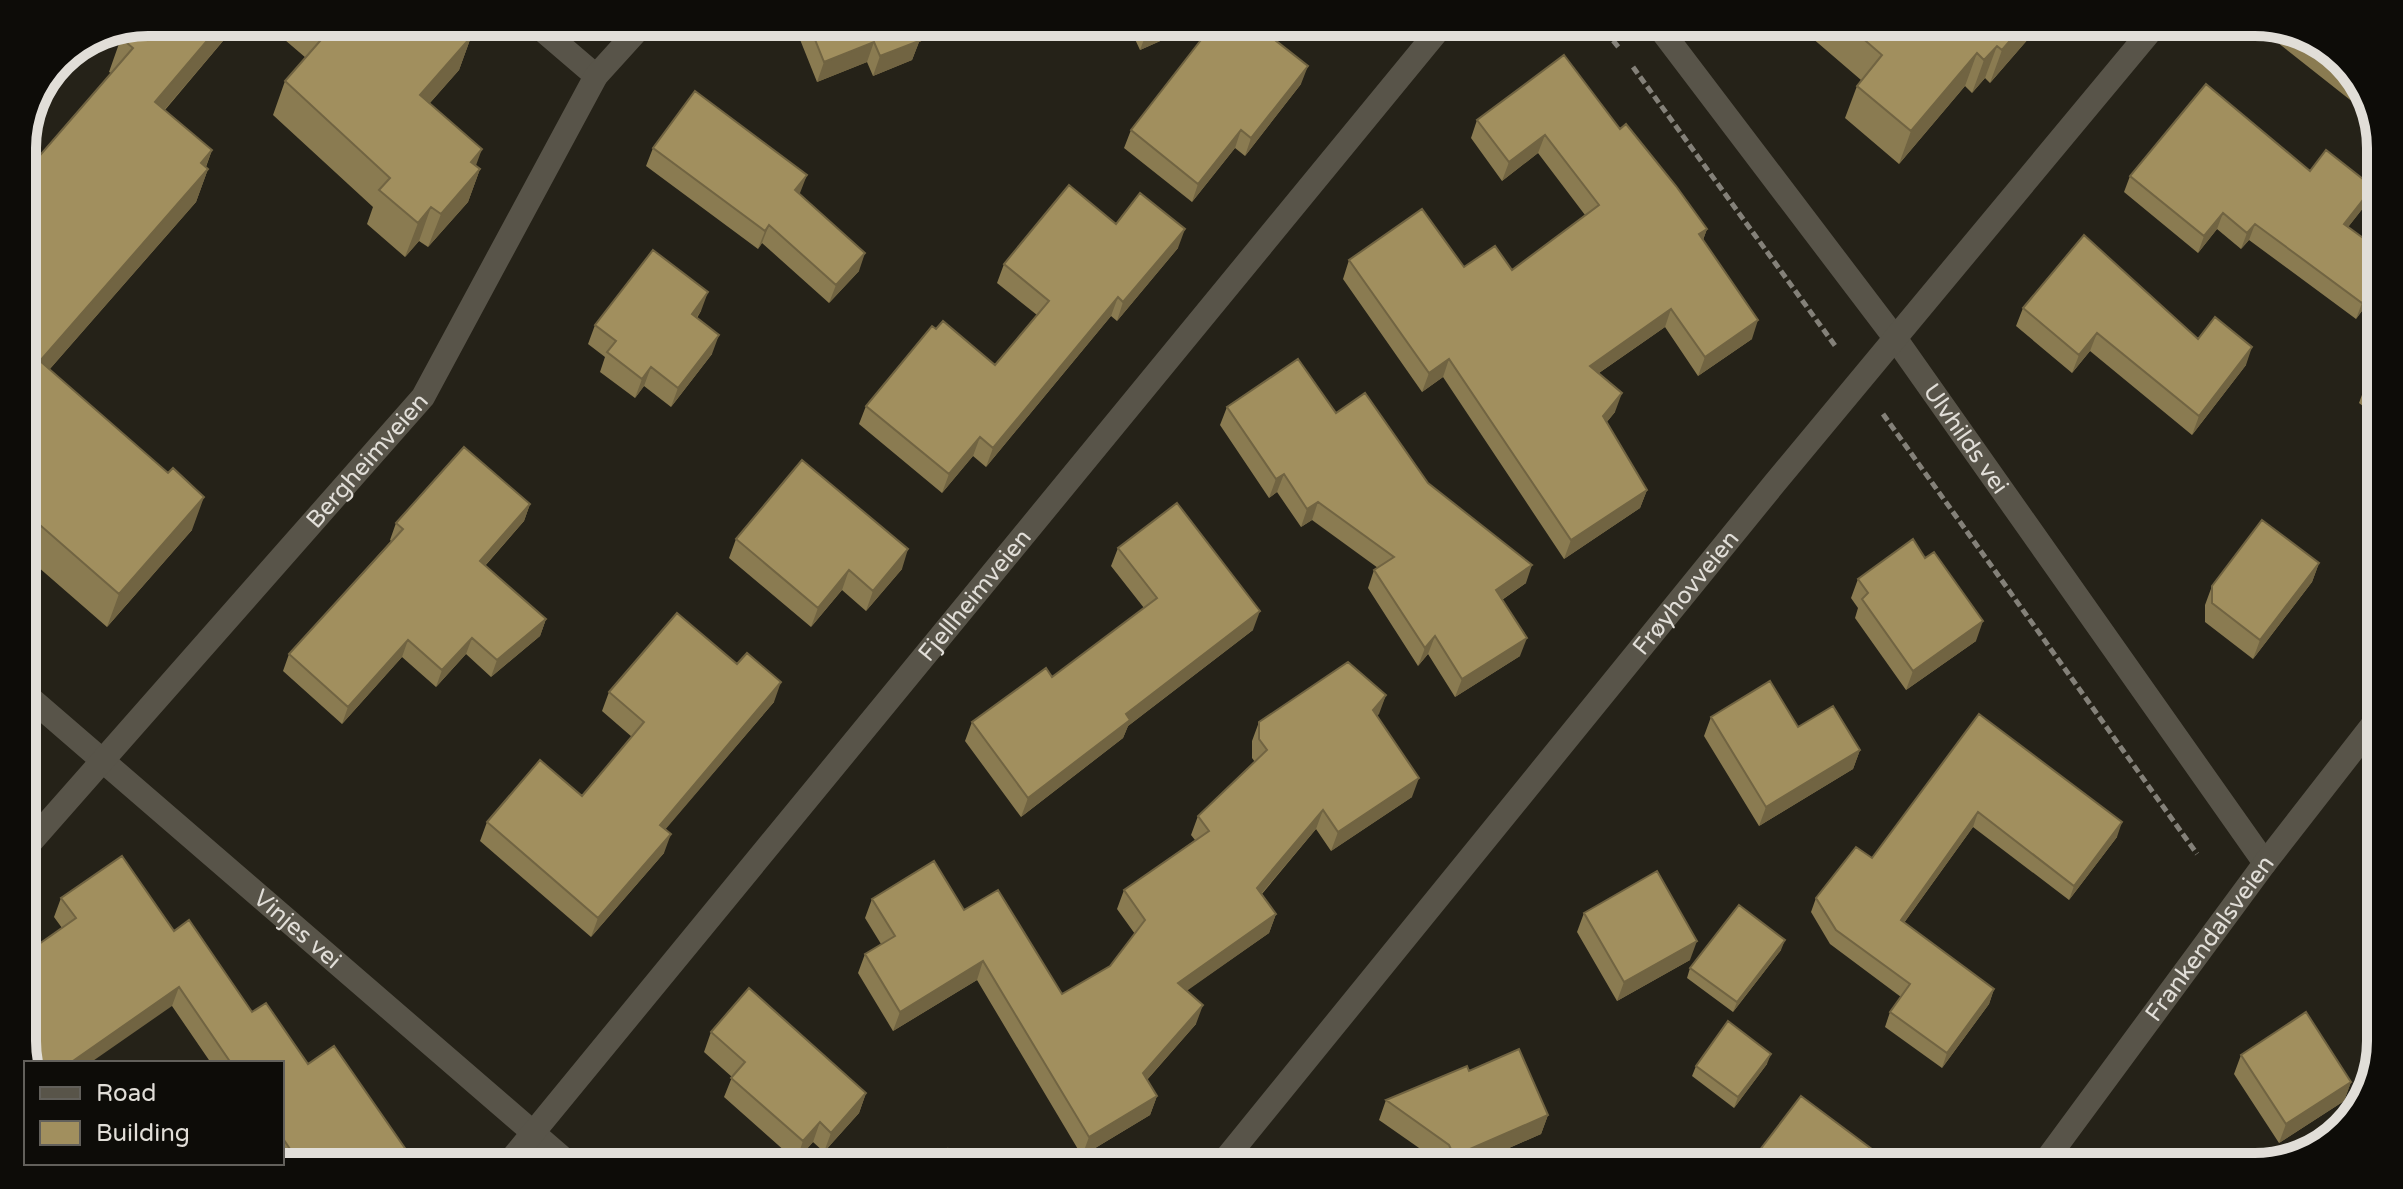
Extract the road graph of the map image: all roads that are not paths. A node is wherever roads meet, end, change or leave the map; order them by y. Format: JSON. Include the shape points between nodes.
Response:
{"nodes":[{"id":1,"x":549,"y":36,"type":"edge"},
{"id":2,"x":632,"y":36,"type":"edge"},
{"id":3,"x":1434,"y":36,"type":"edge"},
{"id":4,"x":1666,"y":36,"type":"edge"},
{"id":5,"x":2146,"y":36,"type":"edge"},
{"id":6,"x":596,"y":76,"type":"junction"},
{"id":7,"x":1895,"y":338,"type":"junction"},
{"id":8,"x":36,"y":703,"type":"edge"},
{"id":9,"x":2367,"y":732,"type":"edge"},
{"id":10,"x":104,"y":764,"type":"junction"},
{"id":11,"x":36,"y":837,"type":"edge"},
{"id":12,"x":2265,"y":863,"type":"junction"},
{"id":13,"x":534,"y":1133,"type":"junction"},
{"id":14,"x":517,"y":1153,"type":"edge"},
{"id":15,"x":557,"y":1153,"type":"edge"},
{"id":16,"x":1230,"y":1153,"type":"edge"},
{"id":17,"x":2051,"y":1153,"type":"edge"}],
"edges":[{"from":1,"to":6,"type":"street"},
{"from":2,"to":6,"type":"street","name":"Bergheimveien"},
{"from":3,"to":13,"type":"street","name":"Fjellheimveien"},
{"from":4,"to":7,"type":"street","name":"Ulvhilds vei"},
{"from":5,"to":7,"type":"street","name":"Frøyhovveien"},
{"from":6,"to":10,"type":"street","name":"Bergheimveien","via":[[423,397]]},
{"from":7,"to":12,"type":"street","name":"Ulvhilds vei"},
{"from":7,"to":16,"type":"street","name":"Frøyhovveien"},
{"from":8,"to":10,"type":"street","name":"Vinjes vei"},
{"from":9,"to":12,"type":"street","name":"Frankendalsveien"},
{"from":10,"to":11,"type":"street","name":"Bergheimveien"},
{"from":10,"to":13,"type":"street","name":"Vinjes vei"},
{"from":12,"to":17,"type":"street","name":"Frankendalsveien"},
{"from":13,"to":14,"type":"street","name":"Fjellheimveien"},
{"from":13,"to":15,"type":"street","name":"Vinjes vei"}]}
